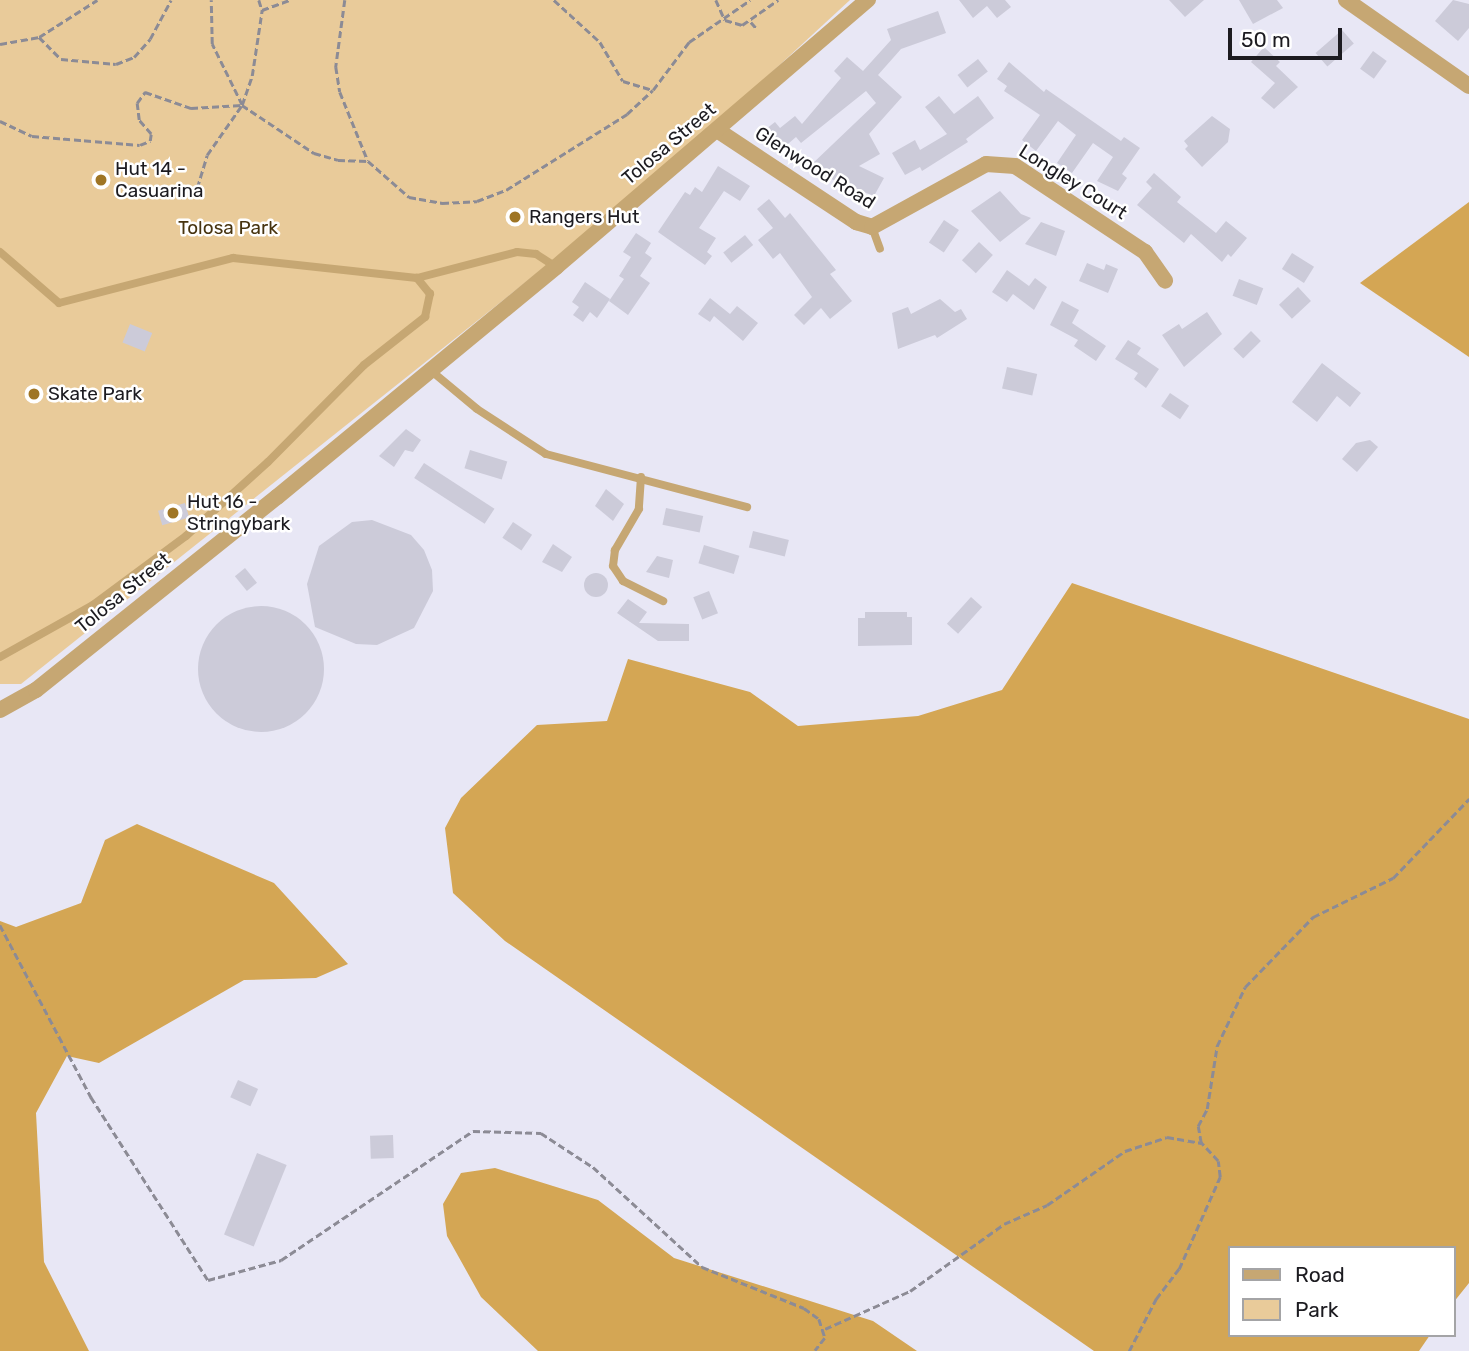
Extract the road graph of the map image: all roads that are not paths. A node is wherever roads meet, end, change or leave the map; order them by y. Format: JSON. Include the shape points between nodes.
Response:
{"nodes":[{"id":1,"x":868,"y":0,"type":"edge"},
{"id":2,"x":1346,"y":0,"type":"edge"},
{"id":3,"x":1469,"y":86,"type":"edge"},
{"id":4,"x":717,"y":130,"type":"junction"},
{"id":5,"x":872,"y":227,"type":"junction"},
{"id":6,"x":880,"y":249,"type":"dead end"},
{"id":7,"x":0,"y":252,"type":"edge"},
{"id":8,"x":556,"y":267,"type":"junction"},
{"id":9,"x":417,"y":278,"type":"junction"},
{"id":10,"x":1165,"y":281,"type":"dead end"},
{"id":11,"x":429,"y":369,"type":"junction"},
{"id":12,"x":641,"y":477,"type":"junction"},
{"id":13,"x":747,"y":507,"type":"dead end"},
{"id":14,"x":663,"y":601,"type":"dead end"},
{"id":15,"x":0,"y":657,"type":"edge"},
{"id":16,"x":0,"y":710,"type":"edge"}],
"edges":[{"from":1,"to":4,"type":"street","name":"Tolosa Street"},
{"from":2,"to":3,"type":"street"},
{"from":4,"to":5,"type":"street","name":"Glenwood Road","via":[[856,222]]},
{"from":4,"to":8,"type":"street","name":"Tolosa Street"},
{"from":5,"to":6,"type":"lane","name":"Glenwood Road"},
{"from":5,"to":10,"type":"street","name":"Longley Court","via":[[976,168],[1005,163],[1145,252]]},
{"from":7,"to":9,"type":"lane","via":[[59,303],[233,258]]},
{"from":8,"to":9,"type":"lane","via":[[536,254],[517,252]]},
{"from":8,"to":11,"type":"street","name":"Tolosa Street"},
{"from":9,"to":15,"type":"lane","via":[[430,294],[425,317],[365,365],[268,462],[186,536],[93,605]]},
{"from":11,"to":12,"type":"lane","via":[[477,409],[546,454]]},
{"from":11,"to":16,"type":"street","name":"Tolosa Street","via":[[36,690]]},
{"from":12,"to":13,"type":"lane"},
{"from":12,"to":14,"type":"lane","via":[[639,509],[615,550],[612,566],[623,581]]}]}
